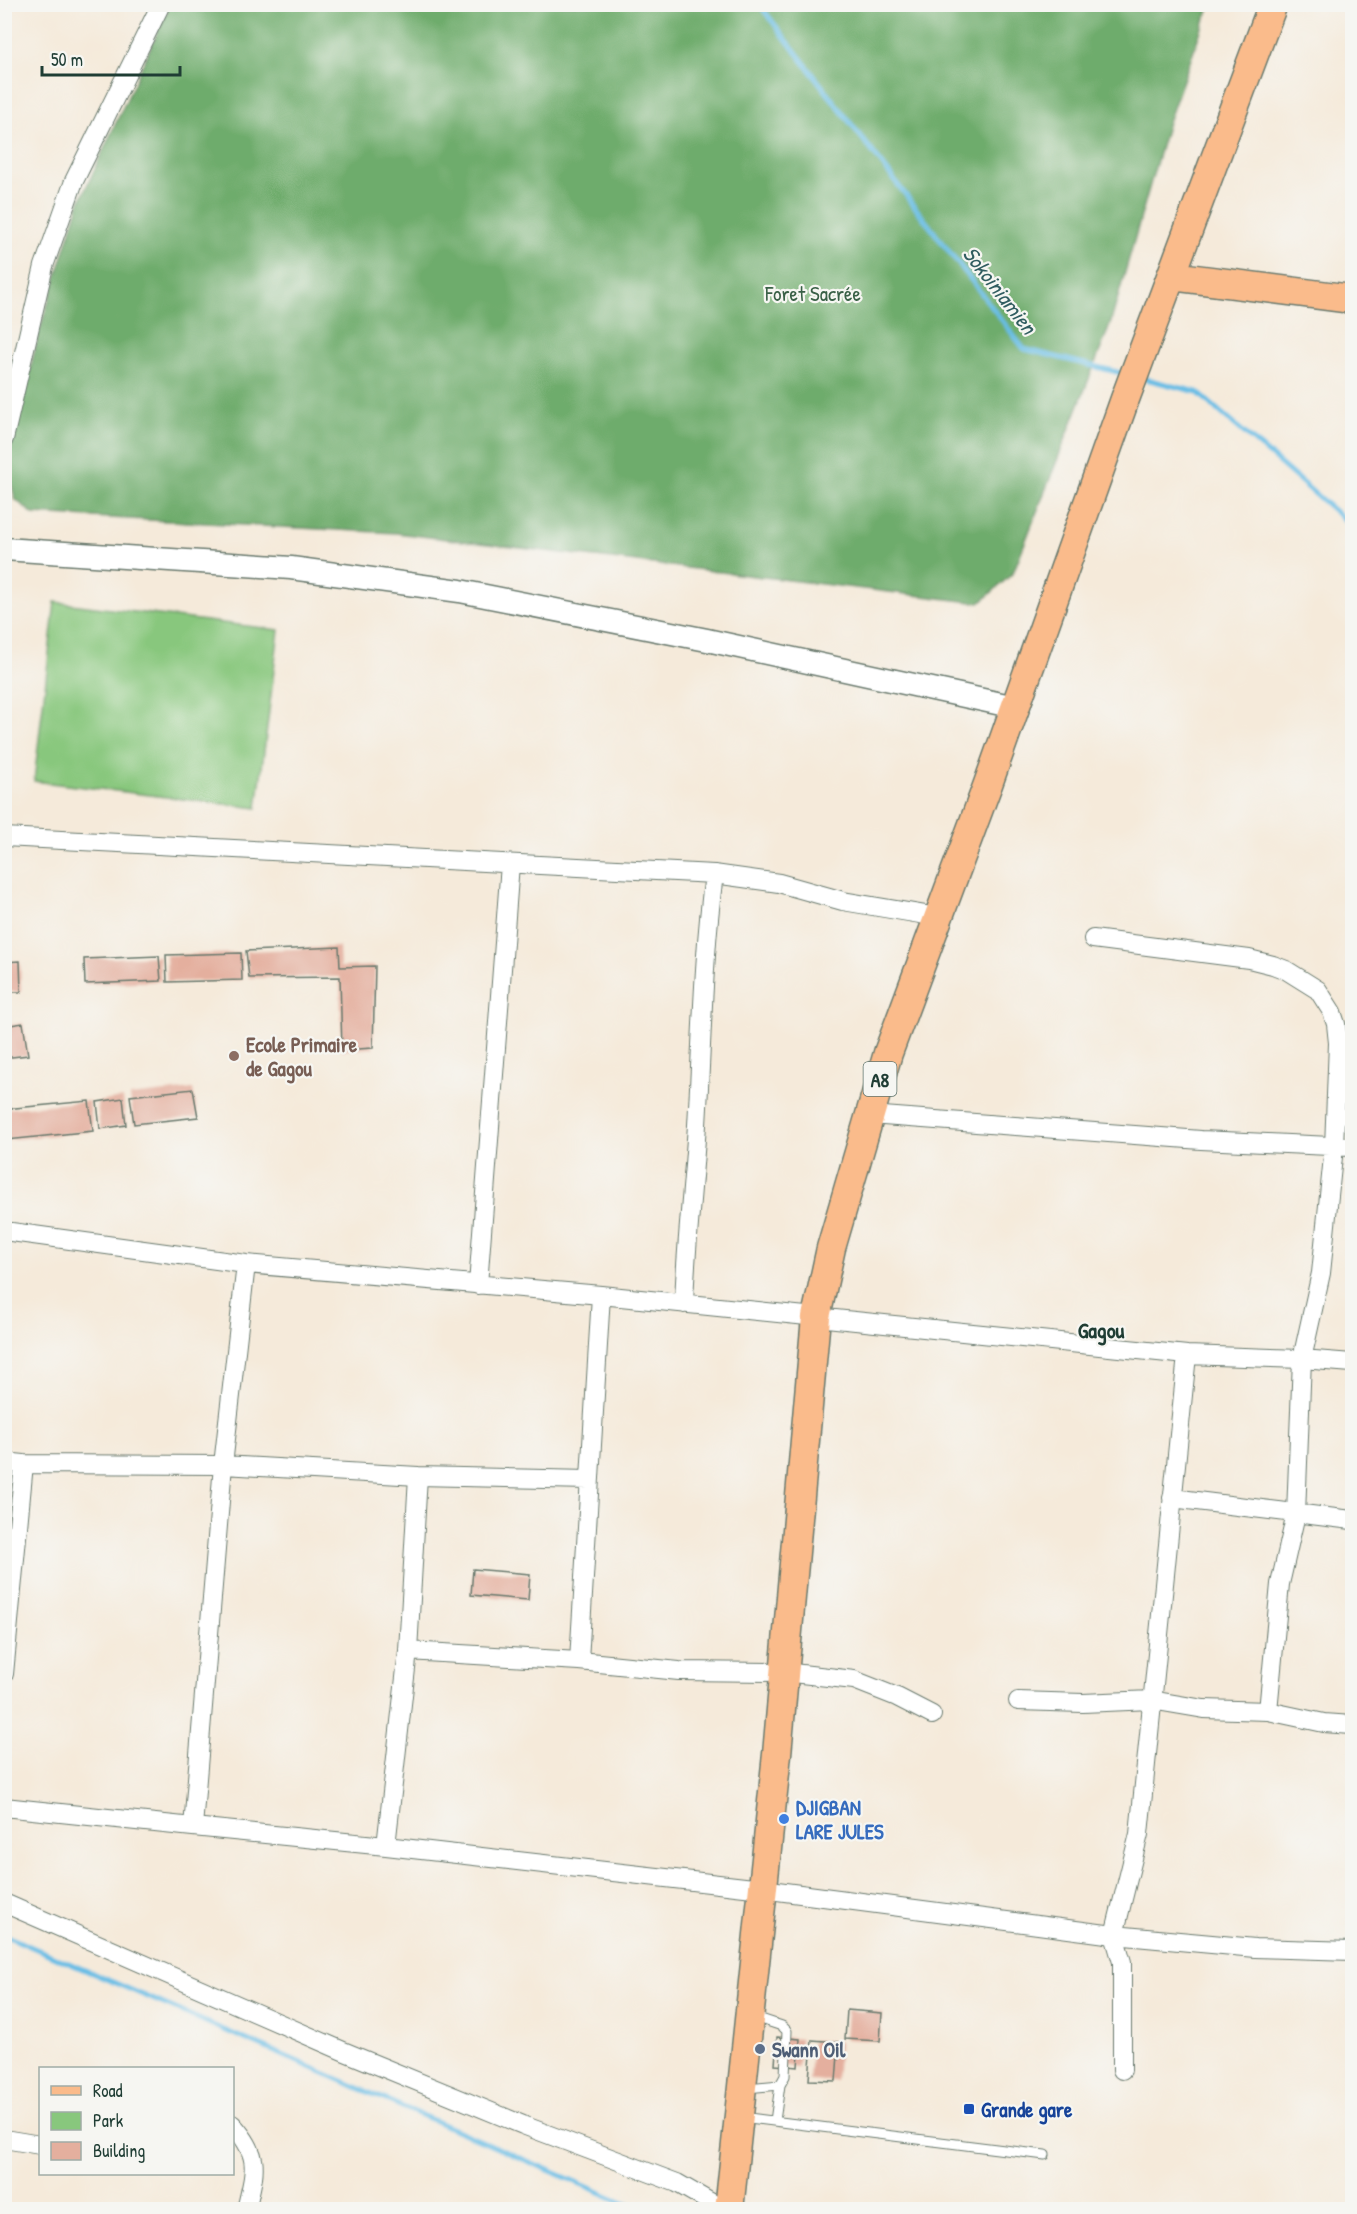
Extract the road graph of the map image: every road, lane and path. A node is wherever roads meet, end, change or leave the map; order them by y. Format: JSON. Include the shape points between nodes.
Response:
{"nodes":[{"id":1,"x":161,"y":4,"type":"edge"},
{"id":2,"x":1273,"y":4,"type":"edge"},
{"id":3,"x":1172,"y":276,"type":"junction"},
{"id":4,"x":1353,"y":298,"type":"edge"},
{"id":5,"x":4,"y":439,"type":"edge"},
{"id":6,"x":4,"y":549,"type":"edge"},
{"id":7,"x":1015,"y":707,"type":"junction"},
{"id":8,"x":4,"y":837,"type":"edge"},
{"id":9,"x":510,"y":864,"type":"junction"},
{"id":10,"x":714,"y":874,"type":"junction"},
{"id":11,"x":938,"y":917,"type":"junction"},
{"id":12,"x":1093,"y":939,"type":"dead end"},
{"id":13,"x":870,"y":1114,"type":"junction"},
{"id":14,"x":1334,"y":1147,"type":"junction"},
{"id":15,"x":1353,"y":1147,"type":"edge"},
{"id":16,"x":4,"y":1231,"type":"edge"},
{"id":17,"x":246,"y":1264,"type":"junction"},
{"id":18,"x":478,"y":1285,"type":"junction"},
{"id":19,"x":601,"y":1295,"type":"junction"},
{"id":20,"x":684,"y":1304,"type":"junction"},
{"id":21,"x":816,"y":1317,"type":"junction"},
{"id":22,"x":1187,"y":1354,"type":"junction"},
{"id":23,"x":1302,"y":1359,"type":"junction"},
{"id":24,"x":1353,"y":1363,"type":"edge"},
{"id":25,"x":4,"y":1462,"type":"edge"},
{"id":26,"x":24,"y":1464,"type":"junction"},
{"id":27,"x":223,"y":1464,"type":"junction"},
{"id":28,"x":418,"y":1476,"type":"junction"},
{"id":29,"x":589,"y":1480,"type":"junction"},
{"id":30,"x":1172,"y":1498,"type":"junction"},
{"id":31,"x":1296,"y":1514,"type":"junction"},
{"id":32,"x":1353,"y":1520,"type":"edge"},
{"id":33,"x":408,"y":1650,"type":"junction"},
{"id":34,"x":579,"y":1661,"type":"junction"},
{"id":35,"x":784,"y":1672,"type":"junction"},
{"id":36,"x":4,"y":1674,"type":"edge"},
{"id":37,"x":1151,"y":1700,"type":"junction"},
{"id":38,"x":1018,"y":1701,"type":"dead end"},
{"id":39,"x":1268,"y":1712,"type":"junction"},
{"id":40,"x":932,"y":1715,"type":"dead end"},
{"id":41,"x":1353,"y":1725,"type":"edge"},
{"id":42,"x":4,"y":1807,"type":"edge"},
{"id":43,"x":193,"y":1827,"type":"junction"},
{"id":44,"x":386,"y":1846,"type":"junction"},
{"id":45,"x":762,"y":1889,"type":"junction"},
{"id":46,"x":4,"y":1903,"type":"edge"},
{"id":47,"x":1114,"y":1935,"type":"junction"},
{"id":48,"x":1353,"y":1951,"type":"edge"},
{"id":49,"x":749,"y":2015,"type":"junction"},
{"id":50,"x":1122,"y":2070,"type":"dead end"},
{"id":51,"x":780,"y":2085,"type":"junction"},
{"id":52,"x":741,"y":2088,"type":"junction"},
{"id":53,"x":739,"y":2116,"type":"junction"},
{"id":54,"x":775,"y":2121,"type":"junction"},
{"id":55,"x":234,"y":2126,"type":"edge"},
{"id":56,"x":4,"y":2139,"type":"edge"},
{"id":57,"x":39,"y":2145,"type":"edge"},
{"id":58,"x":1045,"y":2155,"type":"dead end"},
{"id":59,"x":246,"y":2210,"type":"edge"},
{"id":60,"x":724,"y":2210,"type":"edge"},
{"id":61,"x":729,"y":2210,"type":"edge"}],
"edges":[{"from":1,"to":5,"type":"street","via":[[74,181],[44,266]]},
{"from":2,"to":3,"type":"main road","number":"A8"},
{"from":3,"to":4,"type":"main road"},
{"from":3,"to":7,"type":"main road","number":"A8"},
{"from":6,"to":7,"type":"street","via":[[291,568],[460,591]]},
{"from":7,"to":11,"type":"main road","number":"A8"},
{"from":8,"to":9,"type":"street"},
{"from":9,"to":10,"type":"street"},
{"from":9,"to":18,"type":"street"},
{"from":10,"to":11,"type":"street","via":[[779,883],[843,901]]},
{"from":10,"to":20,"type":"street"},
{"from":11,"to":13,"type":"main road","number":"A8","via":[[891,1043]]},
{"from":12,"to":14,"type":"street","via":[[1257,961],[1286,970],[1318,990],[1332,1012],[1338,1043]]},
{"from":13,"to":14,"type":"street"},
{"from":13,"to":21,"type":"main road","number":"A8","via":[[831,1248]]},
{"from":14,"to":15,"type":"street"},
{"from":14,"to":23,"type":"street","via":[[1320,1273]]},
{"from":16,"to":17,"type":"street"},
{"from":17,"to":18,"type":"street"},
{"from":17,"to":27,"type":"street"},
{"from":18,"to":19,"type":"street"},
{"from":19,"to":20,"type":"street"},
{"from":19,"to":29,"type":"street"},
{"from":20,"to":21,"type":"street"},
{"from":21,"to":22,"type":"street"},
{"from":21,"to":35,"type":"main road","number":"A8"},
{"from":22,"to":23,"type":"street"},
{"from":22,"to":30,"type":"street"},
{"from":23,"to":24,"type":"street"},
{"from":23,"to":31,"type":"street"},
{"from":25,"to":26,"type":"street"},
{"from":26,"to":27,"type":"street"},
{"from":26,"to":36,"type":"street"},
{"from":27,"to":28,"type":"street"},
{"from":27,"to":43,"type":"street"},
{"from":28,"to":29,"type":"street"},
{"from":28,"to":33,"type":"street"},
{"from":29,"to":34,"type":"street"},
{"from":30,"to":31,"type":"street"},
{"from":30,"to":37,"type":"street"},
{"from":31,"to":32,"type":"street"},
{"from":31,"to":39,"type":"street","via":[[1280,1584]]},
{"from":33,"to":34,"type":"street"},
{"from":33,"to":44,"type":"street"},
{"from":34,"to":35,"type":"street","via":[[679,1671]]},
{"from":35,"to":40,"type":"street","via":[[854,1680]]},
{"from":35,"to":45,"type":"main road","number":"A8"},
{"from":37,"to":38,"type":"street"},
{"from":37,"to":39,"type":"street","via":[[1204,1709]]},
{"from":37,"to":47,"type":"street","via":[[1139,1834]]},
{"from":39,"to":41,"type":"street"},
{"from":42,"to":43,"type":"street"},
{"from":43,"to":44,"type":"street"},
{"from":44,"to":45,"type":"street"},
{"from":45,"to":47,"type":"street"},
{"from":45,"to":49,"type":"main road","number":"A8"},
{"from":46,"to":60,"type":"street","via":[[343,2051],[677,2183]]},
{"from":47,"to":48,"type":"street","via":[[1255,1948]]},
{"from":47,"to":50,"type":"street","via":[[1122,1962]]},
{"from":49,"to":51,"type":"lane","via":[[787,2031],[785,2076]]},
{"from":49,"to":52,"type":"main road","number":"A8"},
{"from":51,"to":52,"type":"lane"},
{"from":51,"to":54,"type":"lane"},
{"from":52,"to":53,"type":"main road","number":"A8"},
{"from":53,"to":54,"type":"lane"},
{"from":53,"to":61,"type":"main road","number":"A8"},
{"from":54,"to":58,"type":"lane"},
{"from":55,"to":59,"type":"street","via":[[247,2140],[255,2162]]},
{"from":56,"to":57,"type":"street"}]}
